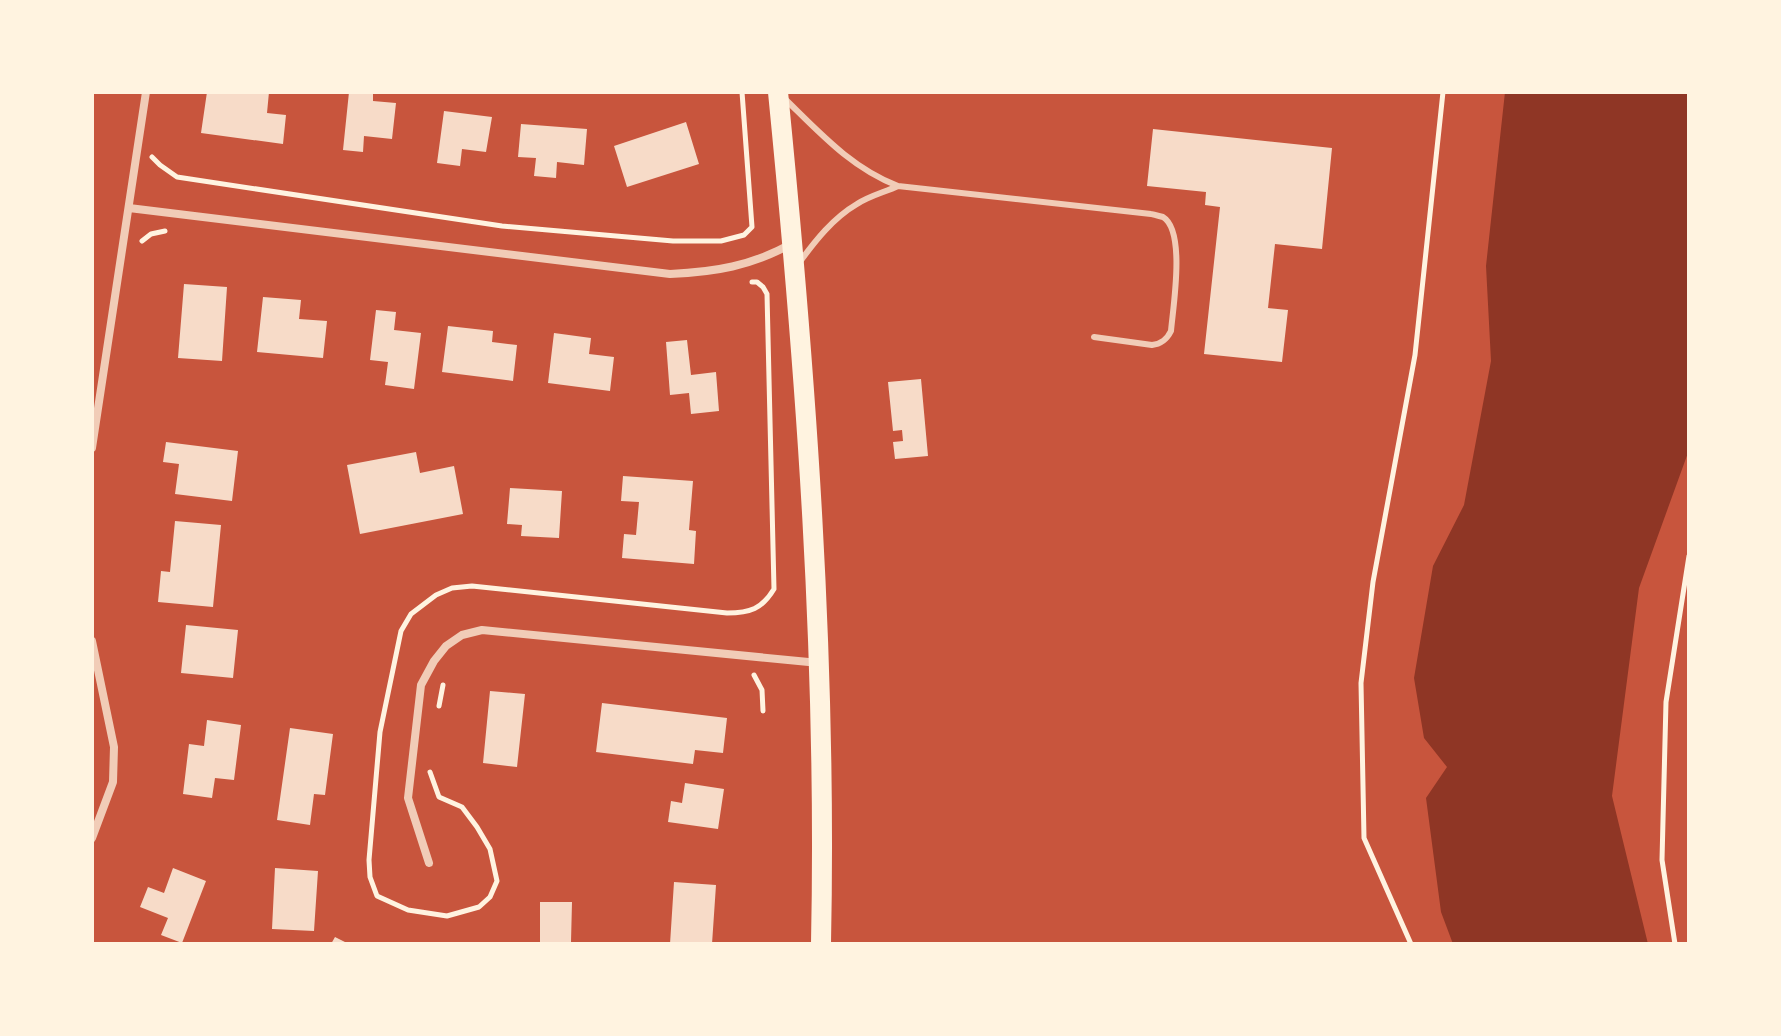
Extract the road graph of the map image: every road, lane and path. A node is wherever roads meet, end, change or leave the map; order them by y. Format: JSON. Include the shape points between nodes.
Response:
{"nodes":[{"id":1,"x":146,"y":92,"type":"edge"},
{"id":2,"x":742,"y":92,"type":"edge"},
{"id":3,"x":778,"y":92,"type":"edge"},
{"id":4,"x":1443,"y":92,"type":"edge"},
{"id":5,"x":149,"y":153,"type":"dead end"},
{"id":6,"x":898,"y":186,"type":"junction"},
{"id":7,"x":129,"y":208,"type":"junction"},
{"id":8,"x":166,"y":231,"type":"dead end"},
{"id":9,"x":793,"y":242,"type":"junction"},
{"id":10,"x":138,"y":243,"type":"dead end"},
{"id":11,"x":795,"y":269,"type":"junction"},
{"id":12,"x":742,"y":283,"type":"dead end"},
{"id":13,"x":1094,"y":337,"type":"dead end"},
{"id":14,"x":92,"y":448,"type":"edge"},
{"id":15,"x":1689,"y":556,"type":"edge"},
{"id":16,"x":92,"y":641,"type":"edge"},
{"id":17,"x":820,"y":663,"type":"junction"},
{"id":18,"x":745,"y":673,"type":"dead end"},
{"id":19,"x":444,"y":675,"type":"dead end"},
{"id":20,"x":763,"y":711,"type":"dead end"},
{"id":21,"x":437,"y":720,"type":"dead end"},
{"id":22,"x":431,"y":764,"type":"dead end"},
{"id":23,"x":92,"y":838,"type":"edge"},
{"id":24,"x":429,"y":863,"type":"dead end"},
{"id":25,"x":821,"y":944,"type":"edge"},
{"id":26,"x":1411,"y":944,"type":"edge"},
{"id":27,"x":1675,"y":944,"type":"edge"}],
"edges":[{"from":1,"to":7,"type":"street"},
{"from":2,"to":5,"type":"path","via":[[752,227],[721,241],[502,226],[177,177]]},
{"from":3,"to":6,"type":"lane","via":[[849,159]]},
{"from":3,"to":9,"type":"main road"},
{"from":4,"to":26,"type":"path","via":[[1415,355],[1373,582],[1361,683],[1364,838]]},
{"from":6,"to":11,"type":"lane","via":[[857,204],[832,224]]},
{"from":6,"to":13,"type":"lane","via":[[1163,217],[1170,223],[1178,256],[1167,339],[1158,344]]},
{"from":7,"to":9,"type":"street","via":[[670,274],[747,263]]},
{"from":7,"to":14,"type":"street"},
{"from":8,"to":10,"type":"path"},
{"from":9,"to":11,"type":"main road"},
{"from":11,"to":17,"type":"main road"},
{"from":12,"to":22,"type":"path","via":[[757,282],[767,294],[774,589],[768,599],[750,611],[727,613],[461,586],[436,595],[411,614],[401,631],[380,732],[370,877],[377,896],[408,910],[447,916],[479,907],[497,881],[490,849],[462,807],[439,797]]},
{"from":15,"to":27,"type":"path","via":[[1666,702],[1662,860]]},
{"from":16,"to":23,"type":"street","via":[[114,747],[113,782]]},
{"from":17,"to":24,"type":"street","via":[[482,630],[462,635],[446,646],[421,685],[408,798]]},
{"from":17,"to":25,"type":"main road"},
{"from":18,"to":20,"type":"path","via":[[754,675],[762,690]]},
{"from":19,"to":21,"type":"path"}]}
